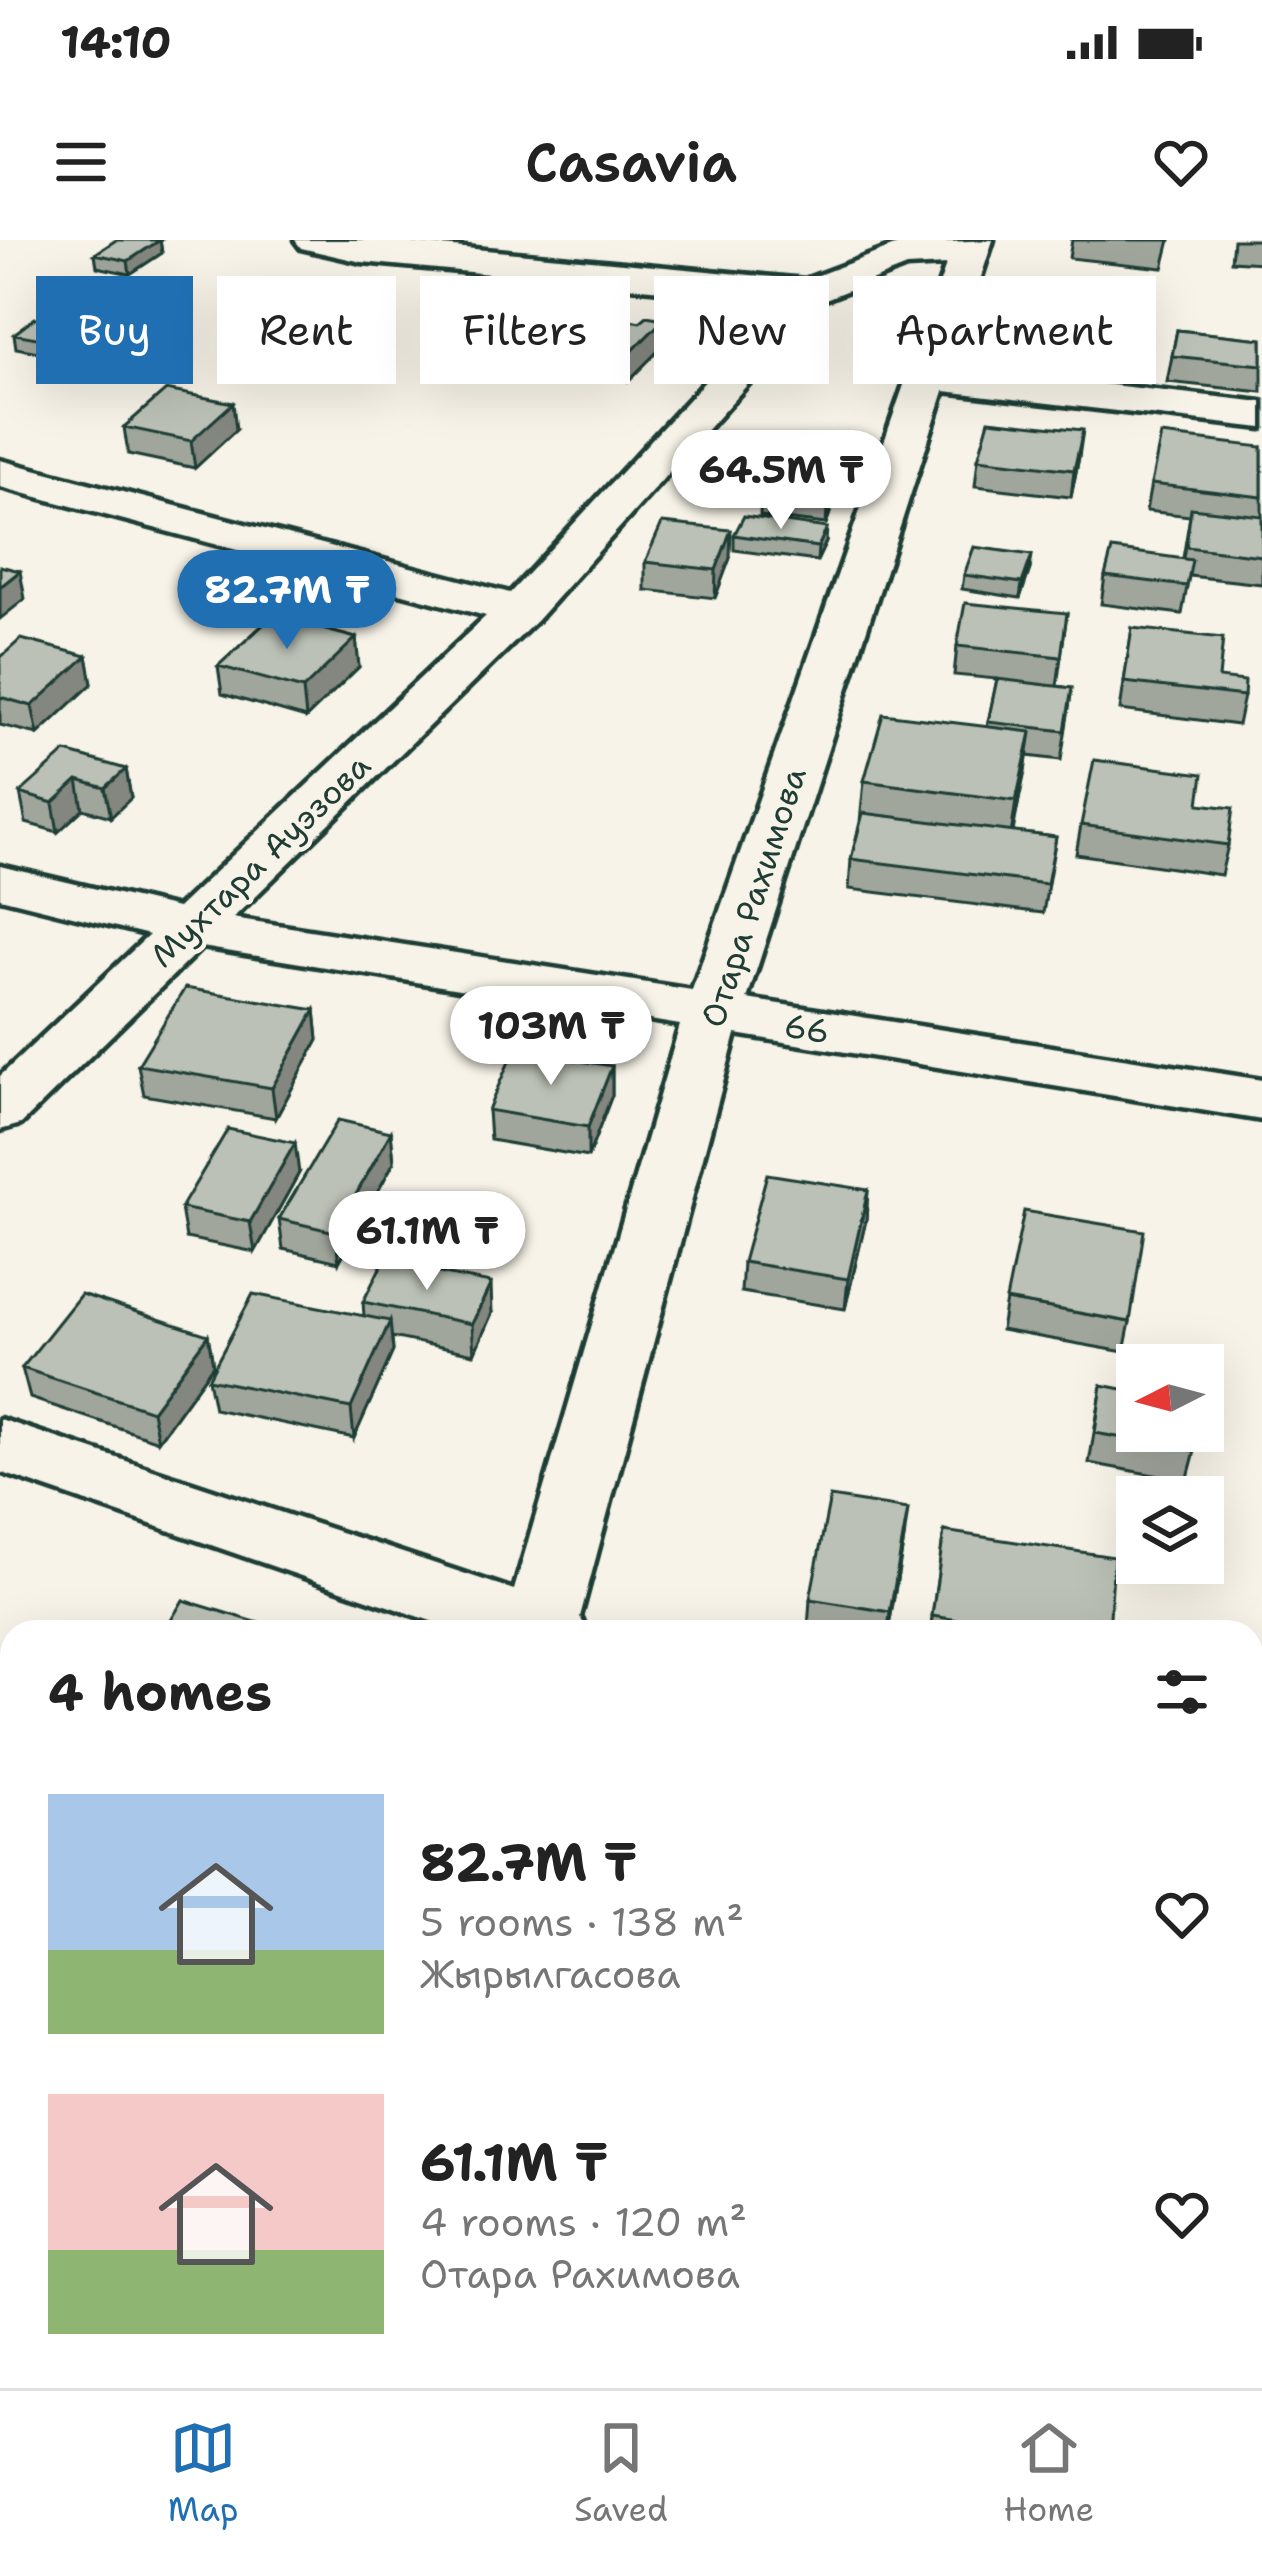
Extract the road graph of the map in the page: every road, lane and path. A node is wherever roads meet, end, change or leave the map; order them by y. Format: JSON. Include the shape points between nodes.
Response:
{"nodes":[{"id":1,"x":314,"y":240,"type":"edge"},
{"id":2,"x":972,"y":246,"type":"edge"},
{"id":3,"x":962,"y":276,"type":"edge"},
{"id":4,"x":654,"y":277,"type":"edge"},
{"id":5,"x":829,"y":284,"type":"edge"},
{"id":6,"x":725,"y":384,"type":"edge"},
{"id":7,"x":925,"y":384,"type":"edge"},
{"id":8,"x":989,"y":384,"type":"edge"},
{"id":9,"x":1262,"y":415,"type":"edge"},
{"id":10,"x":0,"y":473,"type":"edge"},
{"id":11,"x":520,"y":610,"type":"junction"},
{"id":12,"x":0,"y":882,"type":"edge"},
{"id":13,"x":189,"y":928,"type":"junction"},
{"id":14,"x":713,"y":1013,"type":"junction"},
{"id":15,"x":1262,"y":1100,"type":"edge"},
{"id":16,"x":0,"y":1110,"type":"edge"},
{"id":17,"x":0,"y":1444,"type":"edge"},
{"id":18,"x":512,"y":1620,"type":"edge"},
{"id":19,"x":547,"y":1620,"type":"edge"}],
"edges":[{"from":1,"to":4,"type":"street"},
{"from":2,"to":3,"type":"street","name":"Отара Рахимова"},
{"from":2,"to":5,"type":"street","via":[[900,256]]},
{"from":6,"to":11,"type":"street","name":"Мухтара Ауэзова"},
{"from":7,"to":14,"type":"street","name":"Отара Рахимова"},
{"from":8,"to":9,"type":"street"},
{"from":10,"to":11,"type":"street"},
{"from":11,"to":13,"type":"street","name":"Мухтара Ауэзова"},
{"from":12,"to":13,"type":"street","name":"66"},
{"from":13,"to":14,"type":"street","name":"66"},
{"from":13,"to":16,"type":"street","name":"Мухтара Ауэзова"},
{"from":14,"to":15,"type":"street","name":"66"},
{"from":14,"to":19,"type":"street","name":"Отара Рахимова"},
{"from":17,"to":18,"type":"street"}]}
